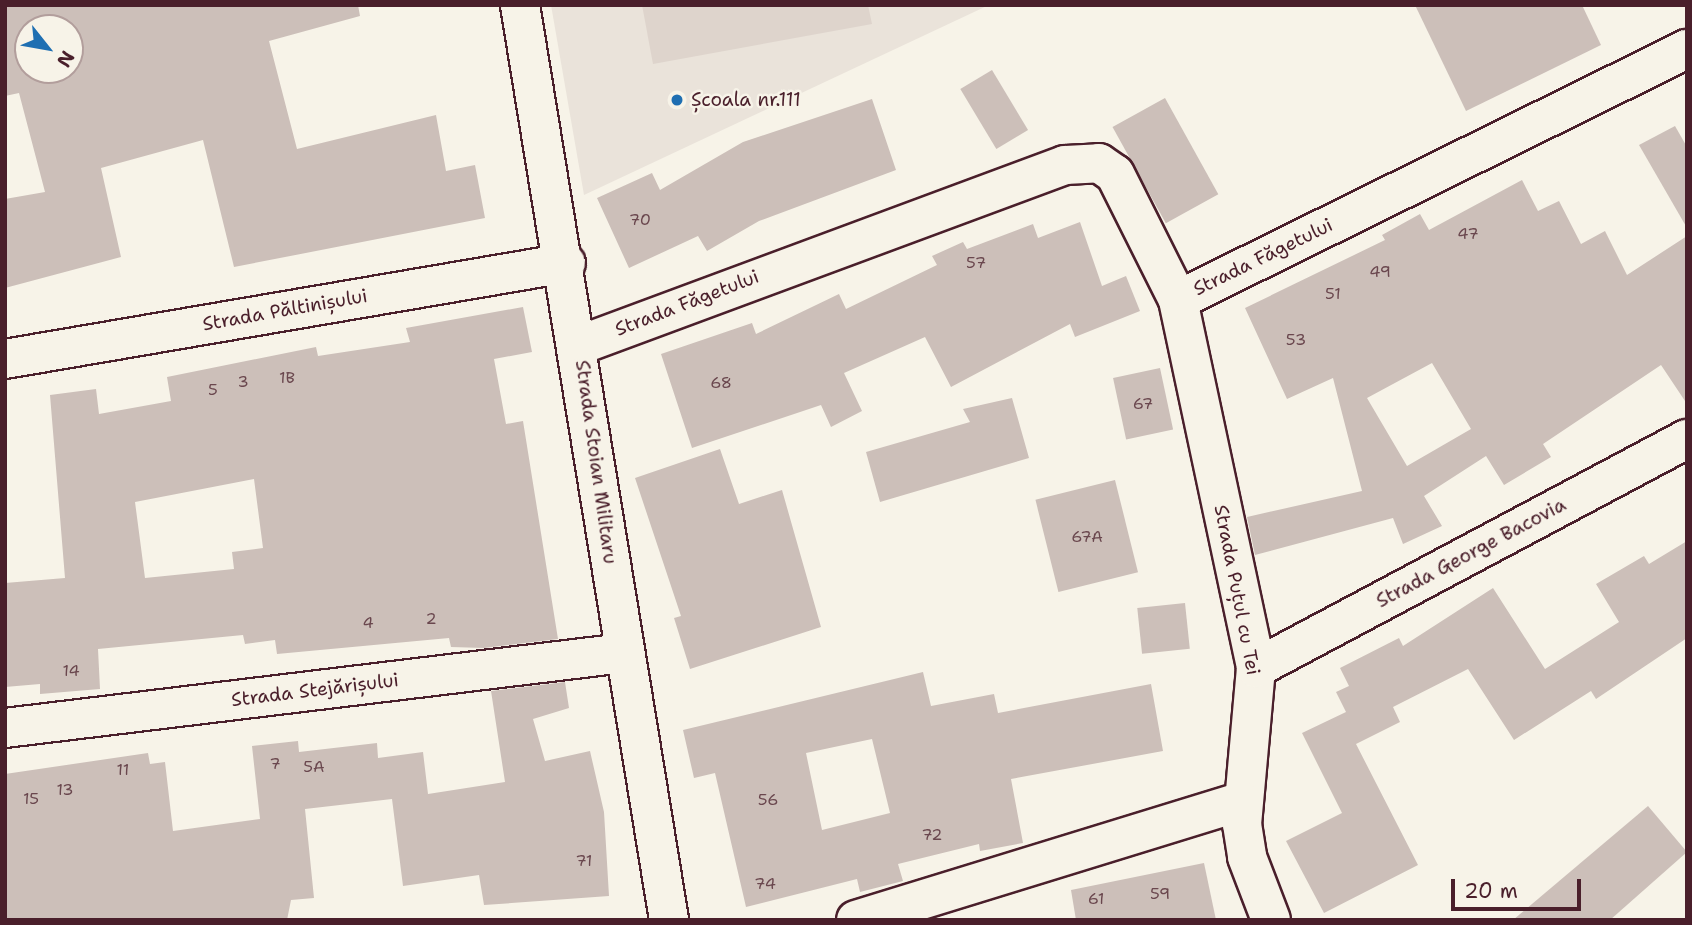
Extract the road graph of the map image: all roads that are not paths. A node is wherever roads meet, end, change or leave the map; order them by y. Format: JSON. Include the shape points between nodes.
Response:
{"nodes":[{"id":1,"x":520,"y":5,"type":"edge"},
{"id":2,"x":1687,"y":49,"type":"edge"},
{"id":3,"x":566,"y":263,"type":"junction"},
{"id":4,"x":1178,"y":300,"type":"junction"},
{"id":5,"x":580,"y":345,"type":"junction"},
{"id":6,"x":5,"y":359,"type":"edge"},
{"id":7,"x":1687,"y":439,"type":"edge"},
{"id":8,"x":624,"y":653,"type":"junction"},
{"id":9,"x":1256,"y":667,"type":"junction"},
{"id":10,"x":5,"y":728,"type":"edge"},
{"id":11,"x":1242,"y":801,"type":"junction"},
{"id":12,"x":669,"y":920,"type":"edge"},
{"id":13,"x":856,"y":920,"type":"edge"},
{"id":14,"x":1271,"y":920,"type":"edge"}],
"edges":[{"from":1,"to":3,"type":"street","name":"Strada Stoian Militaru"},
{"from":2,"to":4,"type":"street","name":"Strada Făgetului"},
{"from":3,"to":5,"type":"street","name":"Strada Stoian Militaru"},
{"from":3,"to":6,"type":"street","name":"Strada Păltinișului"},
{"from":4,"to":5,"type":"street","name":"Strada Făgetului","via":[[1115,174],[1084,161]]},
{"from":4,"to":9,"type":"street","name":"Strada Puțul cu Tei"},
{"from":5,"to":8,"type":"street","name":"Strada Stoian Militaru"},
{"from":7,"to":9,"type":"street","name":"Strada George Bacovia"},
{"from":8,"to":10,"type":"street","name":"Strada Stejărișului"},
{"from":8,"to":12,"type":"street","name":"Strada Stoian Militaru"},
{"from":9,"to":11,"type":"street","name":"Strada Puțul cu Tei"},
{"from":11,"to":13,"type":"street"},
{"from":11,"to":14,"type":"street","name":"Strada Puțul cu Tei","via":[[1247,857]]}]}
